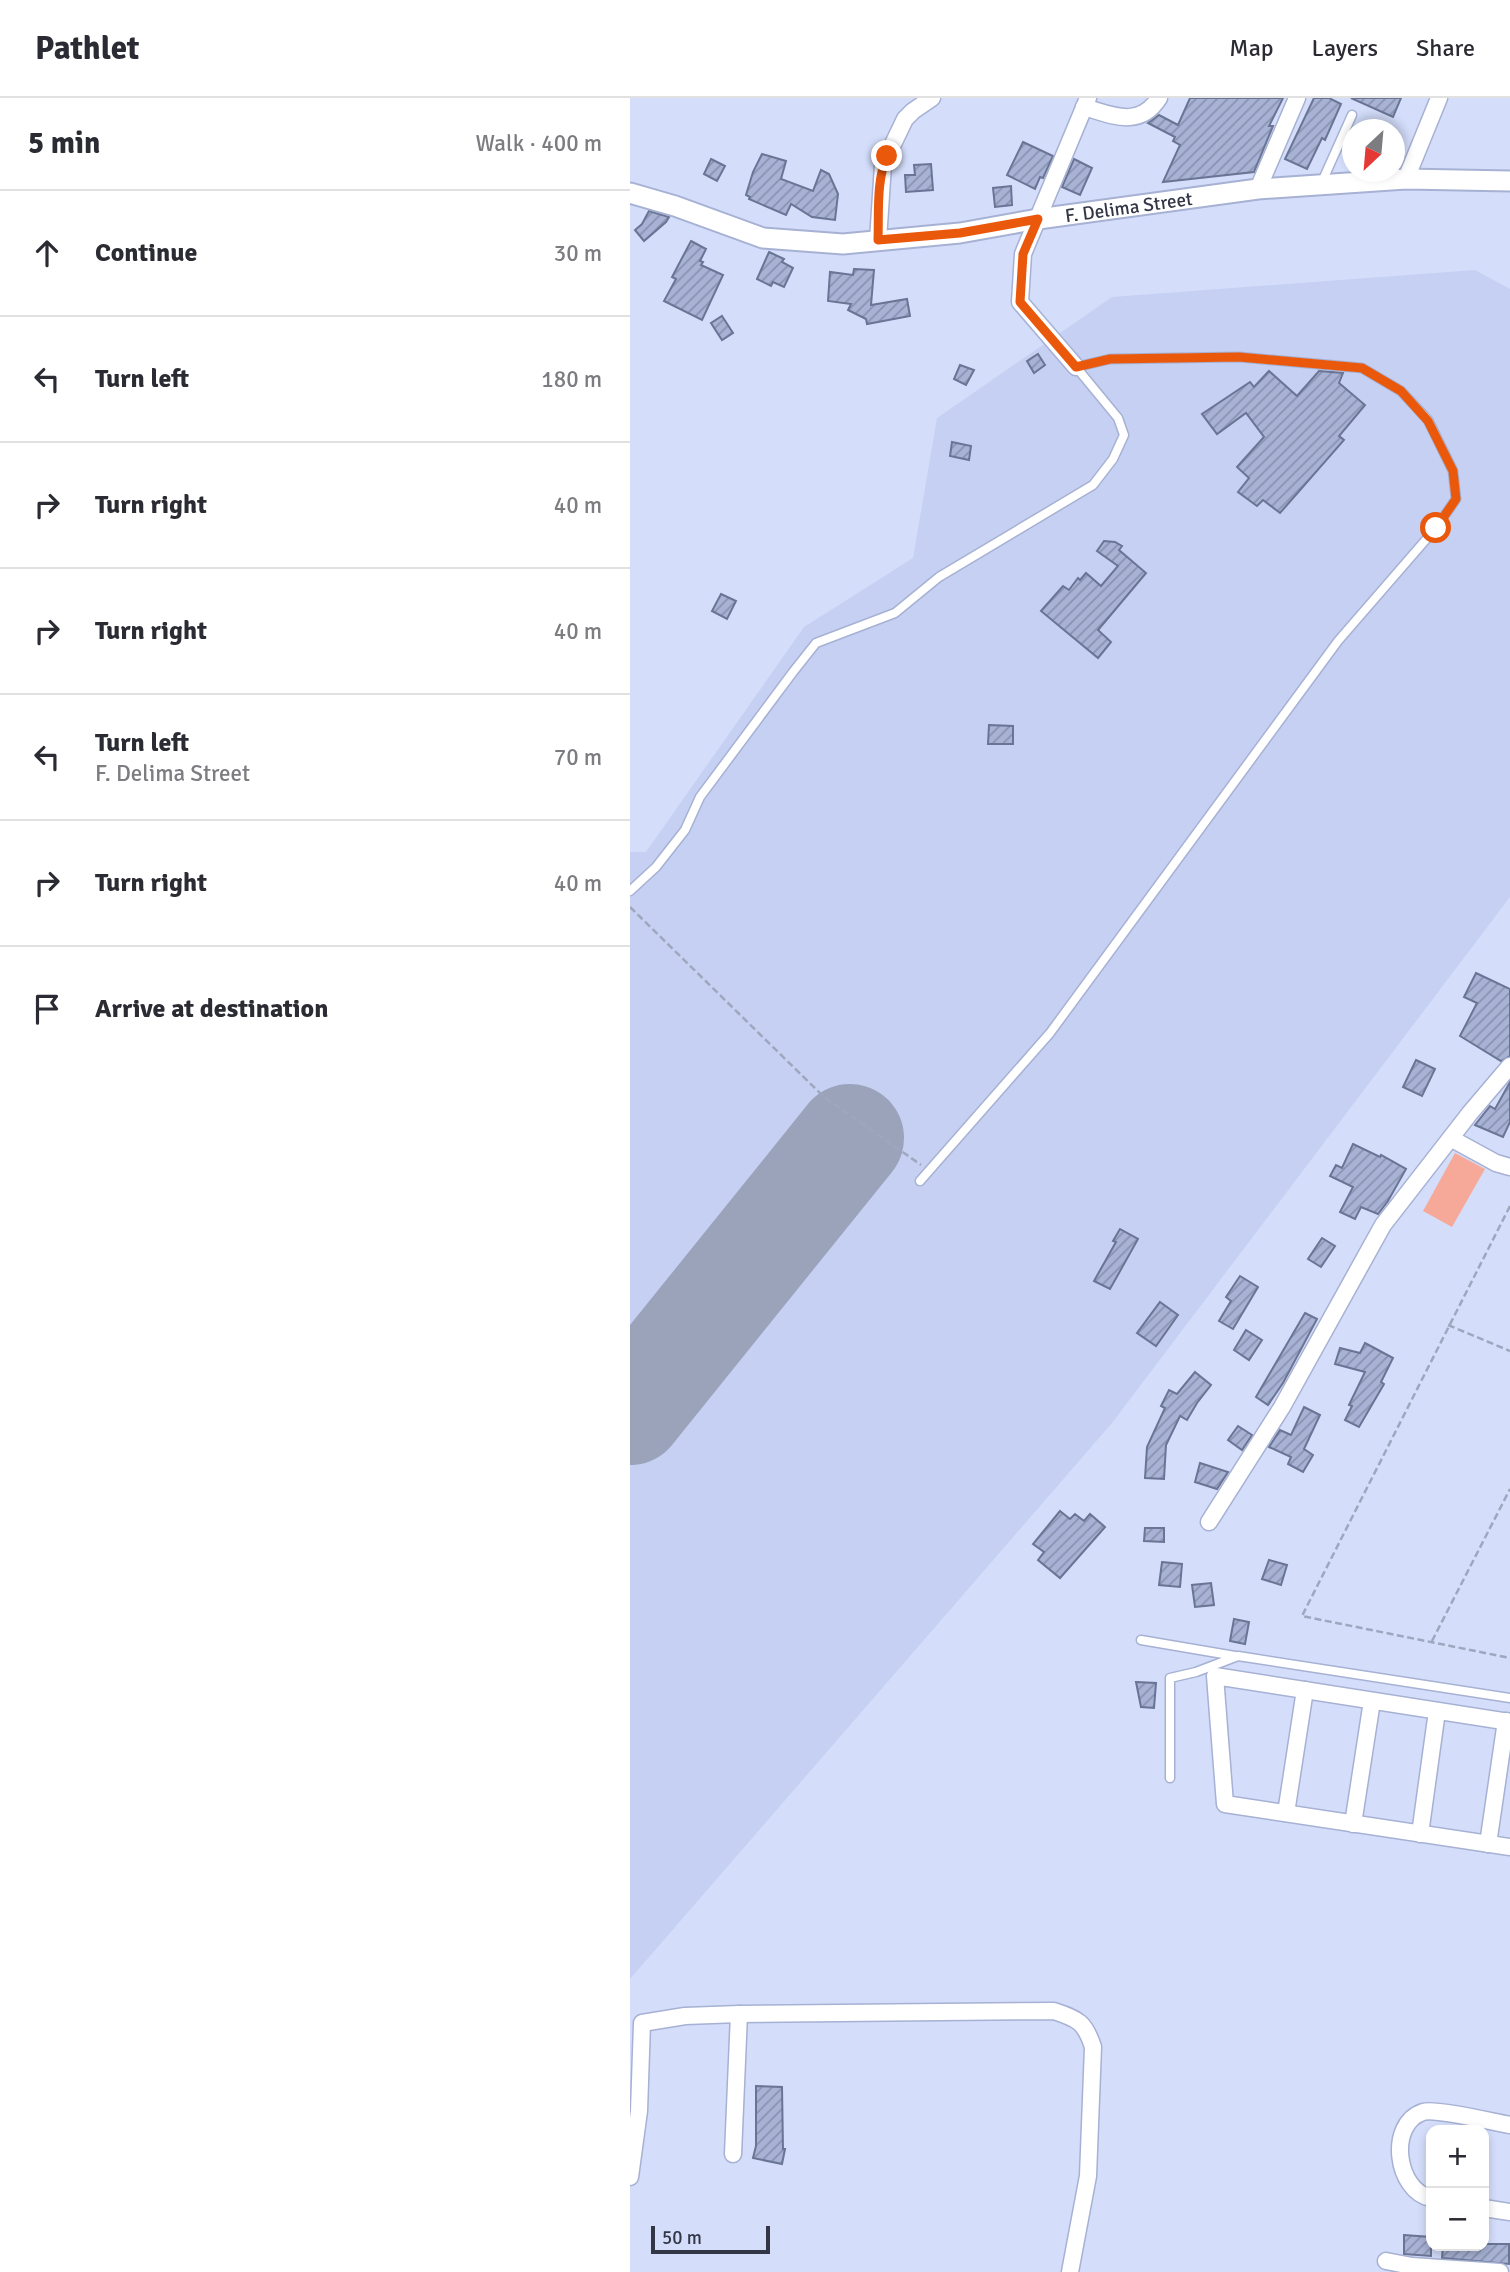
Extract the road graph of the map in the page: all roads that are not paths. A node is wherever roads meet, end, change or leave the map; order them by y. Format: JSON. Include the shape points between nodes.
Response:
{"nodes":[{"id":1,"x":932,"y":98,"type":"edge"},
{"id":2,"x":1159,"y":98,"type":"edge"},
{"id":3,"x":1297,"y":98,"type":"edge"},
{"id":4,"x":1439,"y":98,"type":"edge"},
{"id":5,"x":1086,"y":102,"type":"edge"},
{"id":6,"x":1352,"y":115,"type":"dead end"},
{"id":7,"x":1406,"y":179,"type":"junction"},
{"id":8,"x":1510,"y":181,"type":"edge"},
{"id":9,"x":1321,"y":184,"type":"junction"},
{"id":10,"x":1258,"y":189,"type":"junction"},
{"id":11,"x":630,"y":192,"type":"edge"},
{"id":12,"x":1038,"y":219,"type":"junction"},
{"id":13,"x":878,"y":240,"type":"junction"},
{"id":14,"x":1076,"y":367,"type":"junction"},
{"id":15,"x":630,"y":891,"type":"edge"},
{"id":16,"x":1510,"y":1066,"type":"edge"},
{"id":17,"x":1452,"y":1139,"type":"junction"},
{"id":18,"x":1510,"y":1167,"type":"edge"},
{"id":19,"x":920,"y":1181,"type":"dead end"},
{"id":20,"x":1209,"y":1522,"type":"dead end"},
{"id":21,"x":1140,"y":1640,"type":"dead end"},
{"id":22,"x":1238,"y":1656,"type":"junction"},
{"id":23,"x":1305,"y":1690,"type":"junction"},
{"id":24,"x":1510,"y":1698,"type":"edge"},
{"id":25,"x":1372,"y":1701,"type":"junction"},
{"id":26,"x":1437,"y":1711,"type":"junction"},
{"id":27,"x":1508,"y":1722,"type":"edge"},
{"id":28,"x":1170,"y":1778,"type":"dead end"},
{"id":29,"x":1286,"y":1813,"type":"junction"},
{"id":30,"x":1353,"y":1824,"type":"junction"},
{"id":31,"x":1420,"y":1833,"type":"junction"},
{"id":32,"x":1488,"y":1844,"type":"junction"},
{"id":33,"x":1510,"y":1847,"type":"edge"},
{"id":34,"x":739,"y":2014,"type":"junction"},
{"id":35,"x":636,"y":2024,"type":"edge"},
{"id":36,"x":1510,"y":2125,"type":"edge"},
{"id":37,"x":733,"y":2154,"type":"dead end"},
{"id":38,"x":630,"y":2177,"type":"edge"},
{"id":39,"x":1426,"y":2197,"type":"edge"},
{"id":40,"x":1489,"y":2209,"type":"edge"},
{"id":41,"x":1510,"y":2212,"type":"edge"},
{"id":42,"x":1386,"y":2260,"type":"dead end"},
{"id":43,"x":1413,"y":2269,"type":"edge"},
{"id":44,"x":1070,"y":2272,"type":"edge"},
{"id":45,"x":1500,"y":2272,"type":"edge"}],
"edges":[{"from":1,"to":13,"type":"street","via":[[909,115],[883,165]]},
{"from":2,"to":5,"type":"street","via":[[1135,118],[1124,119]]},
{"from":3,"to":10,"type":"street"},
{"from":4,"to":7,"type":"street"},
{"from":5,"to":12,"type":"street"},
{"from":6,"to":9,"type":"lane"},
{"from":7,"to":8,"type":"street","name":"F. Delima Street"},
{"from":7,"to":9,"type":"street","name":"F. Delima Street"},
{"from":9,"to":10,"type":"street","name":"F. Delima Street"},
{"from":10,"to":12,"type":"street","name":"F. Delima Street"},
{"from":11,"to":13,"type":"street","name":"F. Delima Street","via":[[762,239],[843,244]]},
{"from":12,"to":13,"type":"street","name":"F. Delima Street","via":[[960,233]]},
{"from":12,"to":14,"type":"street","via":[[1023,254],[1020,302]]},
{"from":14,"to":15,"type":"lane","via":[[1118,418],[1124,435],[1093,485],[939,577],[895,612],[816,643],[700,797],[685,831]]},
{"from":14,"to":19,"type":"lane","via":[[1110,359],[1239,357],[1362,368],[1401,391],[1428,421],[1453,471],[1456,499],[1338,641],[1050,1033]]},
{"from":16,"to":17,"type":"street"},
{"from":17,"to":18,"type":"street"},
{"from":17,"to":20,"type":"street","via":[[1383,1225],[1282,1407]]},
{"from":21,"to":22,"type":"lane"},
{"from":22,"to":24,"type":"lane"},
{"from":22,"to":28,"type":"lane","via":[[1170,1678]]},
{"from":23,"to":25,"type":"street"},
{"from":23,"to":29,"type":"street"},
{"from":23,"to":29,"type":"street","via":[[1215,1676],[1225,1804]]},
{"from":25,"to":26,"type":"street"},
{"from":25,"to":30,"type":"street"},
{"from":26,"to":27,"type":"street"},
{"from":26,"to":31,"type":"street"},
{"from":27,"to":32,"type":"street"},
{"from":29,"to":30,"type":"street"},
{"from":30,"to":31,"type":"street"},
{"from":31,"to":32,"type":"street"},
{"from":32,"to":33,"type":"street"},
{"from":34,"to":35,"type":"street"},
{"from":34,"to":37,"type":"street"},
{"from":34,"to":44,"type":"street","via":[[1054,2011],[1074,2018],[1087,2029],[1093,2046],[1088,2176]]},
{"from":35,"to":38,"type":"street","via":[[639,2111]]},
{"from":36,"to":39,"type":"street","via":[[1427,2110],[1412,2117],[1399,2140],[1405,2177]]},
{"from":40,"to":41,"type":"street"},
{"from":42,"to":43,"type":"street"},
{"from":43,"to":45,"type":"street"}]}
